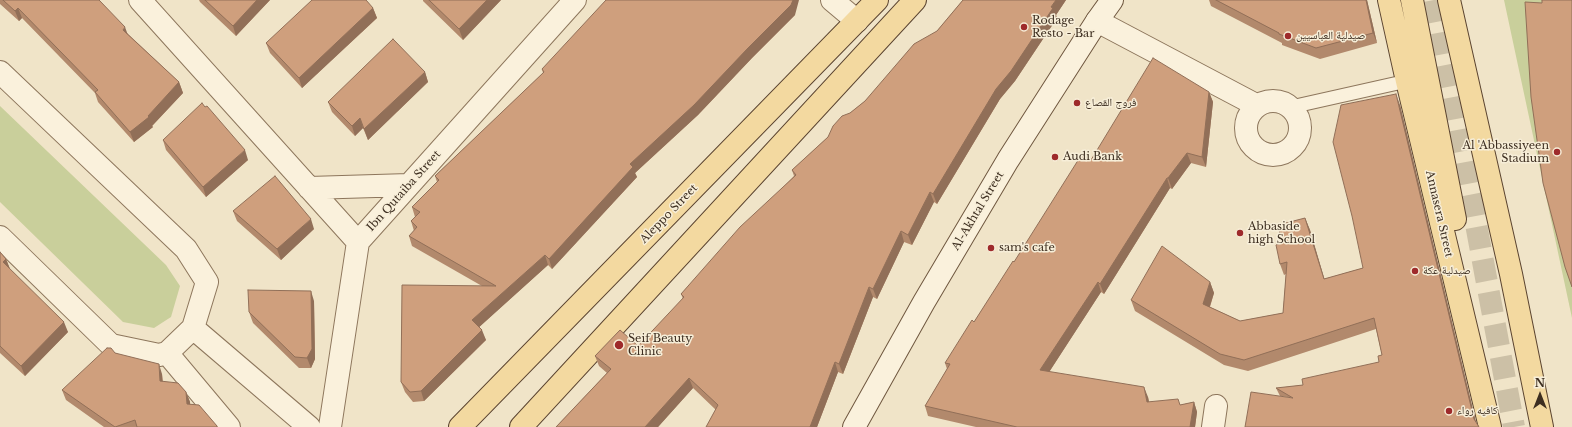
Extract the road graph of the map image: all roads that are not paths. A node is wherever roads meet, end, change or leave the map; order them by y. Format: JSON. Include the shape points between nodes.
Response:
{"nodes":[{"id":1,"x":140,"y":0,"type":"edge"},
{"id":2,"x":575,"y":0,"type":"edge"},
{"id":3,"x":832,"y":0,"type":"edge"},
{"id":4,"x":877,"y":0,"type":"edge"},
{"id":5,"x":915,"y":0,"type":"edge"},
{"id":6,"x":1112,"y":0,"type":"edge"},
{"id":7,"x":1389,"y":0,"type":"edge"},
{"id":8,"x":1412,"y":0,"type":"edge"},
{"id":9,"x":1449,"y":0,"type":"edge"},
{"id":10,"x":857,"y":21,"type":"junction"},
{"id":11,"x":1097,"y":21,"type":"junction"},
{"id":12,"x":0,"y":72,"type":"edge"},
{"id":13,"x":1407,"y":81,"type":"junction"},
{"id":14,"x":1256,"y":105,"type":"junction"},
{"id":15,"x":1291,"y":107,"type":"junction"},
{"id":16,"x":409,"y":185,"type":"junction"},
{"id":17,"x":309,"y":188,"type":"junction"},
{"id":18,"x":0,"y":237,"type":"edge"},
{"id":19,"x":358,"y":242,"type":"junction"},
{"id":20,"x":193,"y":328,"type":"junction"},
{"id":21,"x":167,"y":353,"type":"junction"},
{"id":22,"x":229,"y":427,"type":"edge"},
{"id":23,"x":309,"y":427,"type":"edge"},
{"id":24,"x":330,"y":427,"type":"edge"},
{"id":25,"x":460,"y":427,"type":"edge"},
{"id":26,"x":521,"y":427,"type":"edge"},
{"id":27,"x":854,"y":427,"type":"edge"},
{"id":28,"x":1491,"y":427,"type":"edge"},
{"id":29,"x":1542,"y":427,"type":"edge"}],
"edges":[{"from":1,"to":17,"type":"street"},
{"from":2,"to":16,"type":"street","name":"Ibn Qutaiba Street"},
{"from":3,"to":10,"type":"street"},
{"from":4,"to":10,"type":"main road","name":"Aleppo Street"},
{"from":5,"to":26,"type":"main road"},
{"from":6,"to":11,"type":"street","name":"Al-Akhtal Street"},
{"from":7,"to":13,"type":"main road","name":"Annasera Street"},
{"from":8,"to":28,"type":"main road","via":[[1467,274]]},
{"from":9,"to":29,"type":"main road","via":[[1512,274]]},
{"from":10,"to":25,"type":"main road","name":"Aleppo Street"},
{"from":11,"to":14,"type":"street"},
{"from":11,"to":27,"type":"street","name":"Al-Akhtal Street","via":[[1008,160]]},
{"from":12,"to":20,"type":"street","via":[[186,249],[207,282]]},
{"from":13,"to":15,"type":"lane"},
{"from":13,"to":28,"type":"main road","name":"Annasera Street"},
{"from":14,"to":15,"type":"street","via":[[1264,101],[1284,102]]},
{"from":14,"to":15,"type":"street","via":[[1250,112],[1245,126],[1246,135],[1257,151],[1271,155],[1281,154],[1289,149],[1296,143],[1300,134],[1300,124]]},
{"from":16,"to":17,"type":"street"},
{"from":16,"to":19,"type":"street","name":"Ibn Qutaiba Street"},
{"from":17,"to":19,"type":"street"},
{"from":18,"to":21,"type":"street","via":[[111,345],[159,355]]},
{"from":19,"to":24,"type":"street"},
{"from":20,"to":21,"type":"street"},
{"from":20,"to":23,"type":"street"},
{"from":21,"to":22,"type":"street"}]}
